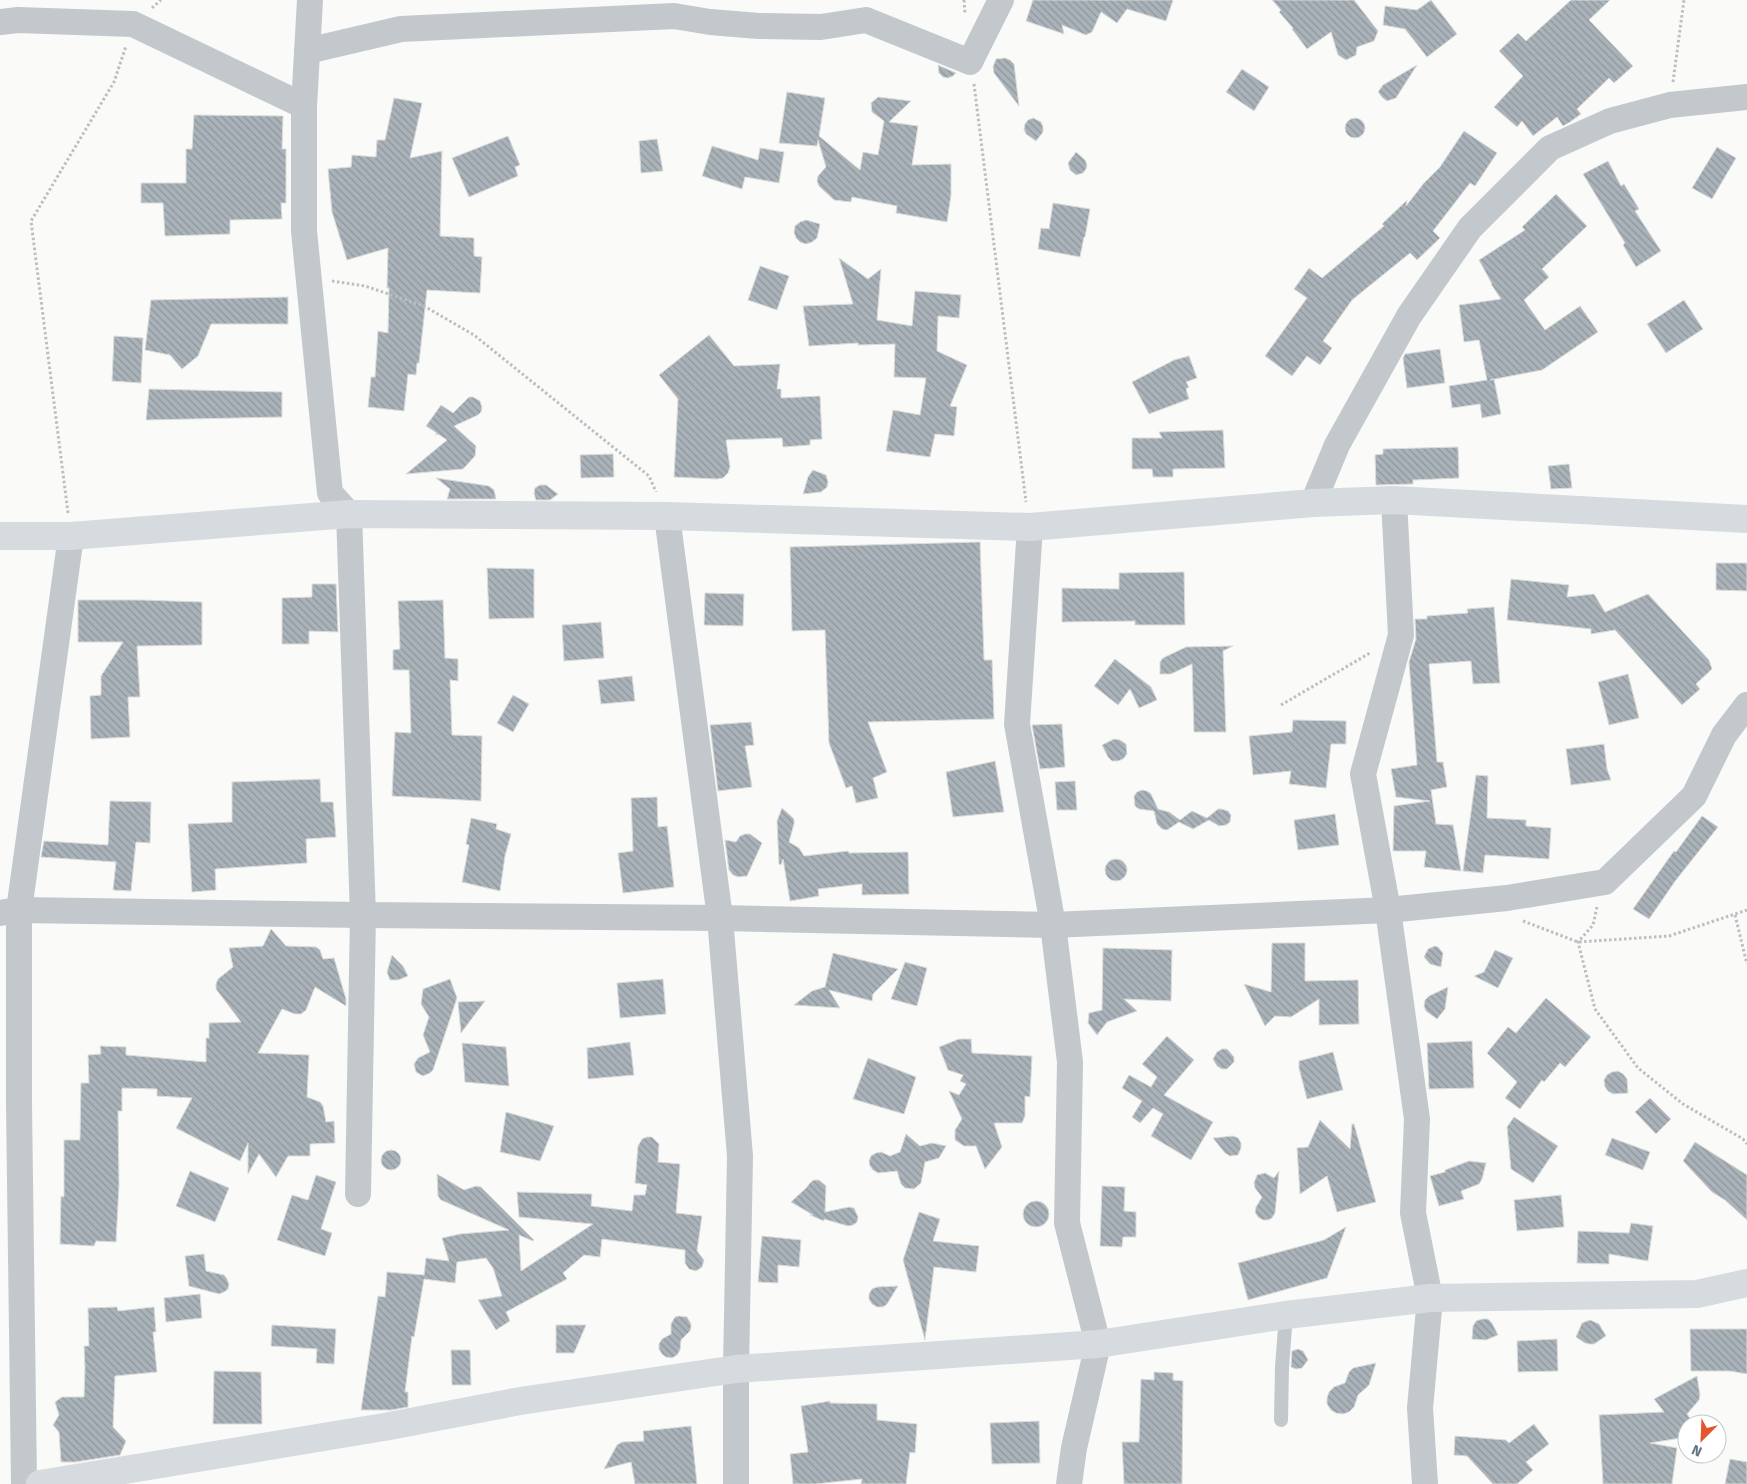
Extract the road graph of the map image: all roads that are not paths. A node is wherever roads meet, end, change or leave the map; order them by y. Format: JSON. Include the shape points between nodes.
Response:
{"nodes":[{"id":1,"x":310,"y":0,"type":"edge"},
{"id":2,"x":1001,"y":0,"type":"edge"},
{"id":3,"x":0,"y":22,"type":"edge"},
{"id":4,"x":307,"y":51,"type":"junction"},
{"id":5,"x":1747,"y":97,"type":"edge"},
{"id":6,"x":304,"y":106,"type":"junction"},
{"id":7,"x":1394,"y":500,"type":"junction"},
{"id":8,"x":1313,"y":503,"type":"junction"},
{"id":9,"x":349,"y":514,"type":"junction"},
{"id":10,"x":667,"y":516,"type":"junction"},
{"id":11,"x":1747,"y":518,"type":"edge"},
{"id":12,"x":1030,"y":527,"type":"junction"},
{"id":13,"x":0,"y":536,"type":"edge"},
{"id":14,"x":71,"y":536,"type":"junction"},
{"id":15,"x":1747,"y":705,"type":"edge"},
{"id":16,"x":1388,"y":910,"type":"junction"},
{"id":17,"x":9,"y":912,"type":"edge"},
{"id":18,"x":363,"y":916,"type":"junction"},
{"id":19,"x":720,"y":918,"type":"junction"},
{"id":20,"x":1053,"y":925,"type":"junction"},
{"id":21,"x":358,"y":1194,"type":"dead end"},
{"id":22,"x":1747,"y":1283,"type":"edge"},
{"id":23,"x":1430,"y":1298,"type":"junction"},
{"id":24,"x":1286,"y":1315,"type":"junction"},
{"id":25,"x":1098,"y":1344,"type":"junction"},
{"id":26,"x":736,"y":1369,"type":"junction"},
{"id":27,"x":1281,"y":1420,"type":"dead end"},
{"id":28,"x":24,"y":1484,"type":"edge"},
{"id":29,"x":40,"y":1484,"type":"edge"},
{"id":30,"x":736,"y":1484,"type":"edge"},
{"id":31,"x":1069,"y":1484,"type":"edge"},
{"id":32,"x":1425,"y":1484,"type":"edge"}],
"edges":[{"from":1,"to":4,"type":"street"},
{"from":2,"to":4,"type":"street","via":[[970,61],[866,20],[820,27],[759,26],[674,16],[401,29]]},
{"from":3,"to":6,"type":"street","via":[[133,24]]},
{"from":4,"to":6,"type":"street"},
{"from":5,"to":8,"type":"street","via":[[1670,105],[1610,121],[1550,148],[1470,228],[1409,316],[1337,445]]},
{"from":6,"to":9,"type":"street","via":[[304,231],[330,493]]},
{"from":7,"to":8,"type":"main road"},
{"from":7,"to":11,"type":"main road"},
{"from":7,"to":16,"type":"street","via":[[1401,635],[1363,774]]},
{"from":8,"to":12,"type":"main road"},
{"from":9,"to":10,"type":"main road"},
{"from":9,"to":14,"type":"main road"},
{"from":9,"to":18,"type":"street"},
{"from":10,"to":12,"type":"main road"},
{"from":10,"to":19,"type":"street"},
{"from":12,"to":20,"type":"street","via":[[1018,724]]},
{"from":13,"to":14,"type":"main road"},
{"from":14,"to":17,"type":"street"},
{"from":15,"to":16,"type":"street","via":[[1724,735],[1694,796],[1605,882],[1507,898]]},
{"from":16,"to":20,"type":"street"},
{"from":16,"to":23,"type":"street","via":[[1417,1119],[1414,1213]]},
{"from":17,"to":18,"type":"street"},
{"from":17,"to":28,"type":"street","via":[[19,1094]]},
{"from":18,"to":19,"type":"street"},
{"from":18,"to":21,"type":"street"},
{"from":19,"to":20,"type":"street"},
{"from":19,"to":26,"type":"street","via":[[740,1156]]},
{"from":20,"to":25,"type":"street","via":[[1070,1062],[1067,1223]]},
{"from":22,"to":23,"type":"main road","via":[[1697,1294]]},
{"from":23,"to":24,"type":"main road"},
{"from":23,"to":32,"type":"street","via":[[1420,1408]]},
{"from":24,"to":25,"type":"main road"},
{"from":24,"to":27,"type":"lane"},
{"from":25,"to":26,"type":"main road"},
{"from":25,"to":31,"type":"street"},
{"from":26,"to":29,"type":"main road","via":[[520,1401]]},
{"from":26,"to":30,"type":"street"}]}
